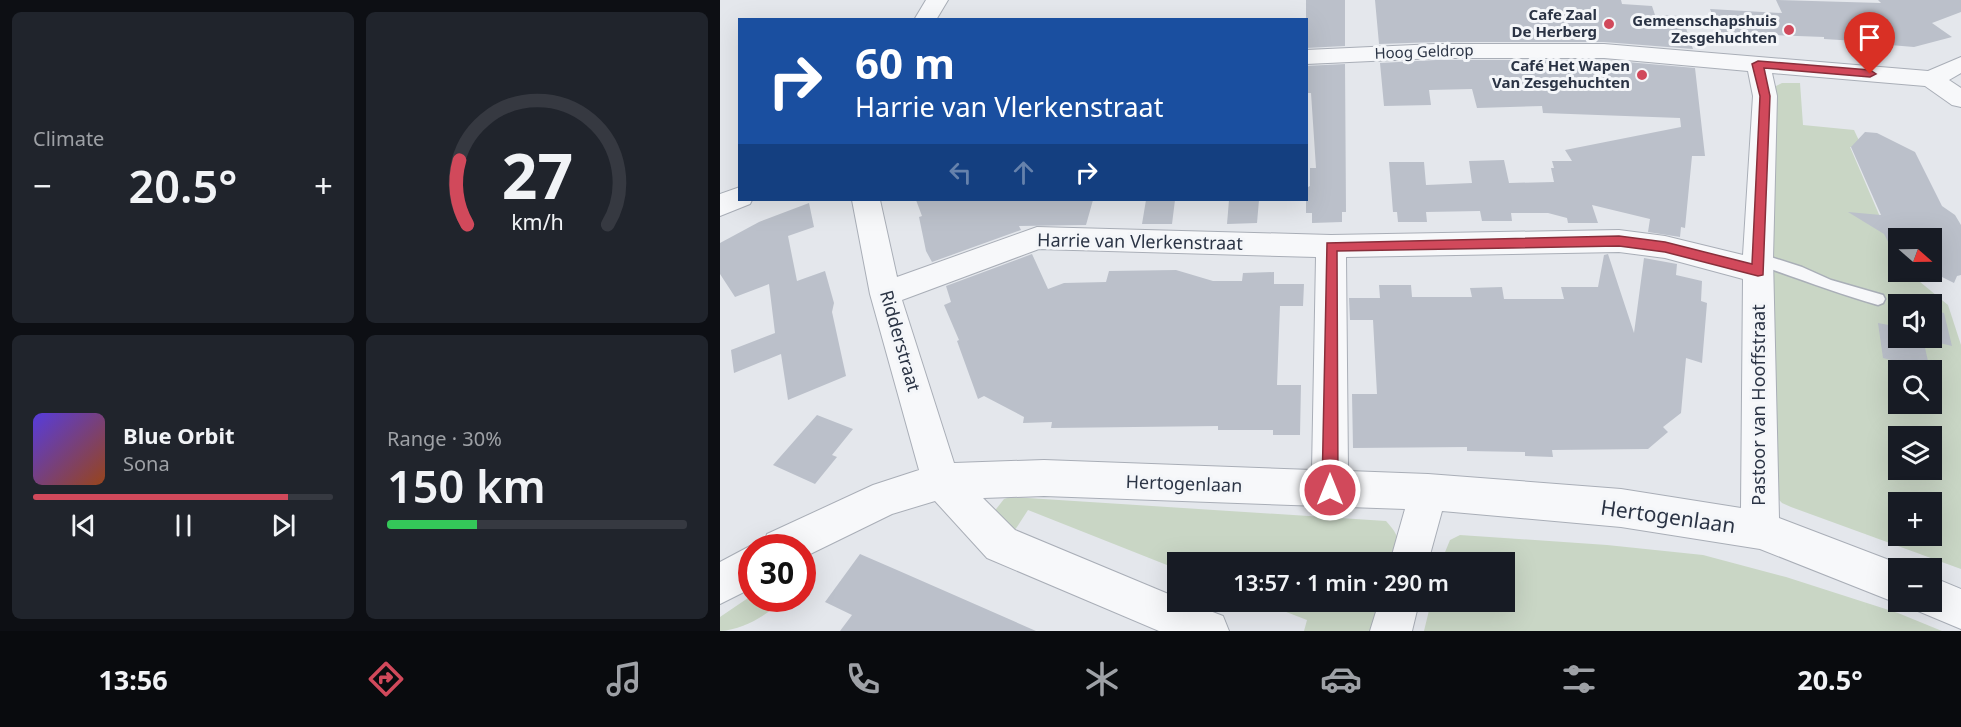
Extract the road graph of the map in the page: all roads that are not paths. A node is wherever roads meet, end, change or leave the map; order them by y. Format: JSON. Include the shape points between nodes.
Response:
{"nodes":[{"id":1,"x":937,"y":0,"type":"edge"},
{"id":2,"x":926,"y":18,"type":"edge"},
{"id":3,"x":1308,"y":57,"type":"edge"},
{"id":4,"x":1758,"y":64,"type":"junction"},
{"id":5,"x":1961,"y":64,"type":"edge"},
{"id":6,"x":1931,"y":79,"type":"junction"},
{"id":7,"x":1961,"y":99,"type":"edge"},
{"id":8,"x":866,"y":201,"type":"edge"},
{"id":9,"x":1331,"y":246,"type":"junction"},
{"id":10,"x":1758,"y":265,"type":"junction"},
{"id":11,"x":885,"y":294,"type":"junction"},
{"id":12,"x":1878,"y":299,"type":"dead end"},
{"id":13,"x":941,"y":481,"type":"junction"},
{"id":14,"x":1330,"y":490,"type":"junction"},
{"id":15,"x":1428,"y":492,"type":"junction"},
{"id":16,"x":1760,"y":530,"type":"junction"},
{"id":17,"x":810,"y":534,"type":"edge"},
{"id":18,"x":1412,"y":552,"type":"edge"},
{"id":19,"x":738,"y":573,"type":"edge"},
{"id":20,"x":1888,"y":580,"type":"edge"},
{"id":21,"x":720,"y":584,"type":"edge"},
{"id":22,"x":1942,"y":601,"type":"edge"},
{"id":23,"x":1961,"y":609,"type":"edge"},
{"id":24,"x":1396,"y":612,"type":"edge"},
{"id":25,"x":1208,"y":631,"type":"edge"},
{"id":26,"x":1391,"y":631,"type":"edge"}],
"edges":[{"from":1,"to":2,"type":"street"},
{"from":3,"to":4,"type":"street","name":"Hoog Geldrop","via":[[1436,51],[1604,51]]},
{"from":4,"to":6,"type":"street","name":"Hoog Geldrop"},
{"from":4,"to":10,"type":"street","name":"Pastoor van Hooffstraat","via":[[1765,96]]},
{"from":5,"to":6,"type":"street"},
{"from":6,"to":7,"type":"street"},
{"from":8,"to":11,"type":"street","name":"Ridderstraat"},
{"from":9,"to":10,"type":"street","name":"Harrie van Vlerkenstraat","via":[[1619,241]]},
{"from":9,"to":11,"type":"street","name":"Harrie van Vlerkenstraat","via":[[1037,238]]},
{"from":9,"to":14,"type":"street"},
{"from":10,"to":12,"type":"lane","via":[[1797,271],[1828,285]]},
{"from":10,"to":16,"type":"street","name":"Pastoor van Hooffstraat"},
{"from":11,"to":13,"type":"street","name":"Ridderstraat"},
{"from":13,"to":14,"type":"street","name":"Hertogenlaan","via":[[1044,478]]},
{"from":13,"to":17,"type":"street","name":"Hertogenlaan","via":[[886,498]]},
{"from":13,"to":25,"type":"street","via":[[1001,544]]},
{"from":14,"to":15,"type":"street","name":"Hertogenlaan"},
{"from":15,"to":16,"type":"street","name":"Hertogenlaan","via":[[1620,508]]},
{"from":15,"to":18,"type":"street"},
{"from":16,"to":20,"type":"street","name":"Hertogenlaan"},
{"from":19,"to":21,"type":"street"},
{"from":22,"to":23,"type":"street"},
{"from":24,"to":26,"type":"street"}]}
